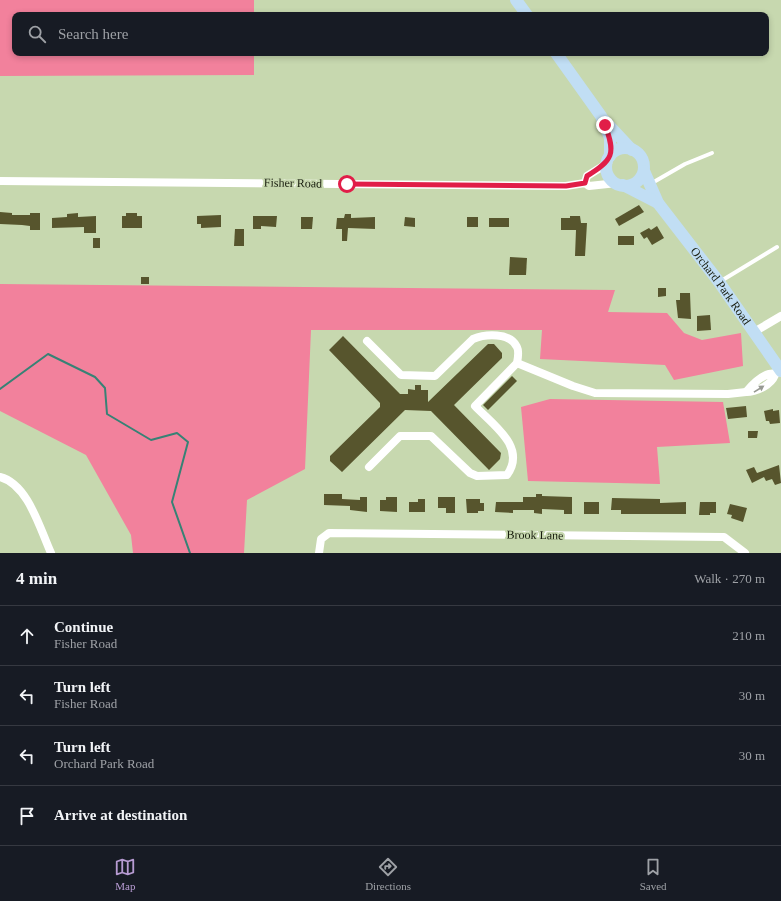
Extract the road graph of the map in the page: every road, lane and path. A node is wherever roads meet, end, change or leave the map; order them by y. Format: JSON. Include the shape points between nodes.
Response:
{"nodes":[{"id":1,"x":516,"y":0,"type":"edge"},
{"id":2,"x":525,"y":12,"type":"edge"},
{"id":3,"x":558,"y":56,"type":"edge"},
{"id":4,"x":601,"y":116,"type":"junction"},
{"id":5,"x":632,"y":150,"type":"junction"},
{"id":6,"x":712,"y":153,"type":"dead end"},
{"id":7,"x":609,"y":159,"type":"junction"},
{"id":8,"x":644,"y":171,"type":"junction"},
{"id":9,"x":0,"y":181,"type":"edge"},
{"id":10,"x":585,"y":183,"type":"junction"},
{"id":11,"x":620,"y":184,"type":"junction"},
{"id":12,"x":650,"y":184,"type":"junction"},
{"id":13,"x":658,"y":203,"type":"junction"},
{"id":14,"x":777,"y":247,"type":"dead end"},
{"id":15,"x":719,"y":282,"type":"junction"},
{"id":16,"x":781,"y":316,"type":"edge"},
{"id":17,"x":754,"y":332,"type":"junction"},
{"id":18,"x":367,"y":341,"type":"dead end"},
{"id":19,"x":518,"y":363,"type":"junction"},
{"id":20,"x":779,"y":372,"type":"edge"},
{"id":21,"x":369,"y":467,"type":"dead end"},
{"id":22,"x":0,"y":477,"type":"edge"},
{"id":23,"x":51,"y":553,"type":"edge"},
{"id":24,"x":319,"y":553,"type":"edge"},
{"id":25,"x":745,"y":553,"type":"edge"}],
"edges":[{"from":1,"to":2,"type":"main road"},
{"from":3,"to":4,"type":"main road"},
{"from":4,"to":5,"type":"main road"},
{"from":4,"to":7,"type":"main road","via":[[610,138]]},
{"from":5,"to":7,"type":"main road","via":[[621,149]]},
{"from":5,"to":8,"type":"main road","via":[[642,159]]},
{"from":6,"to":12,"type":"lane","via":[[685,164]]},
{"from":7,"to":10,"type":"street","via":[[587,176]]},
{"from":7,"to":11,"type":"main road","via":[[610,178]]},
{"from":8,"to":11,"type":"main road","via":[[638,181]]},
{"from":8,"to":12,"type":"main road","name":"Orchard Park Road"},
{"from":9,"to":10,"type":"street","name":"Fisher Road","via":[[566,186]]},
{"from":10,"to":11,"type":"street","name":"Fisher Road","via":[[589,186]]},
{"from":11,"to":13,"type":"main road","name":"Orchard Park Road"},
{"from":12,"to":13,"type":"main road","name":"Orchard Park Road"},
{"from":13,"to":15,"type":"main road","name":"Orchard Park Road"},
{"from":14,"to":15,"type":"lane"},
{"from":15,"to":17,"type":"main road","name":"Orchard Park Road"},
{"from":16,"to":17,"type":"street"},
{"from":17,"to":20,"type":"main road","name":"Orchard Park Road"},
{"from":18,"to":19,"type":"street","via":[[401,375],[435,376],[473,339],[480,336],[510,339],[517,348]]},
{"from":19,"to":20,"type":"street","via":[[595,393],[746,392],[750,386],[768,374]]},
{"from":19,"to":21,"type":"street","via":[[475,406],[513,450],[513,466],[507,475],[477,476],[470,473],[431,436],[400,436]]},
{"from":22,"to":23,"type":"street","via":[[23,492]]},
{"from":24,"to":25,"type":"street","name":"Brook Lane","via":[[321,539],[329,533],[724,537]]}]}
